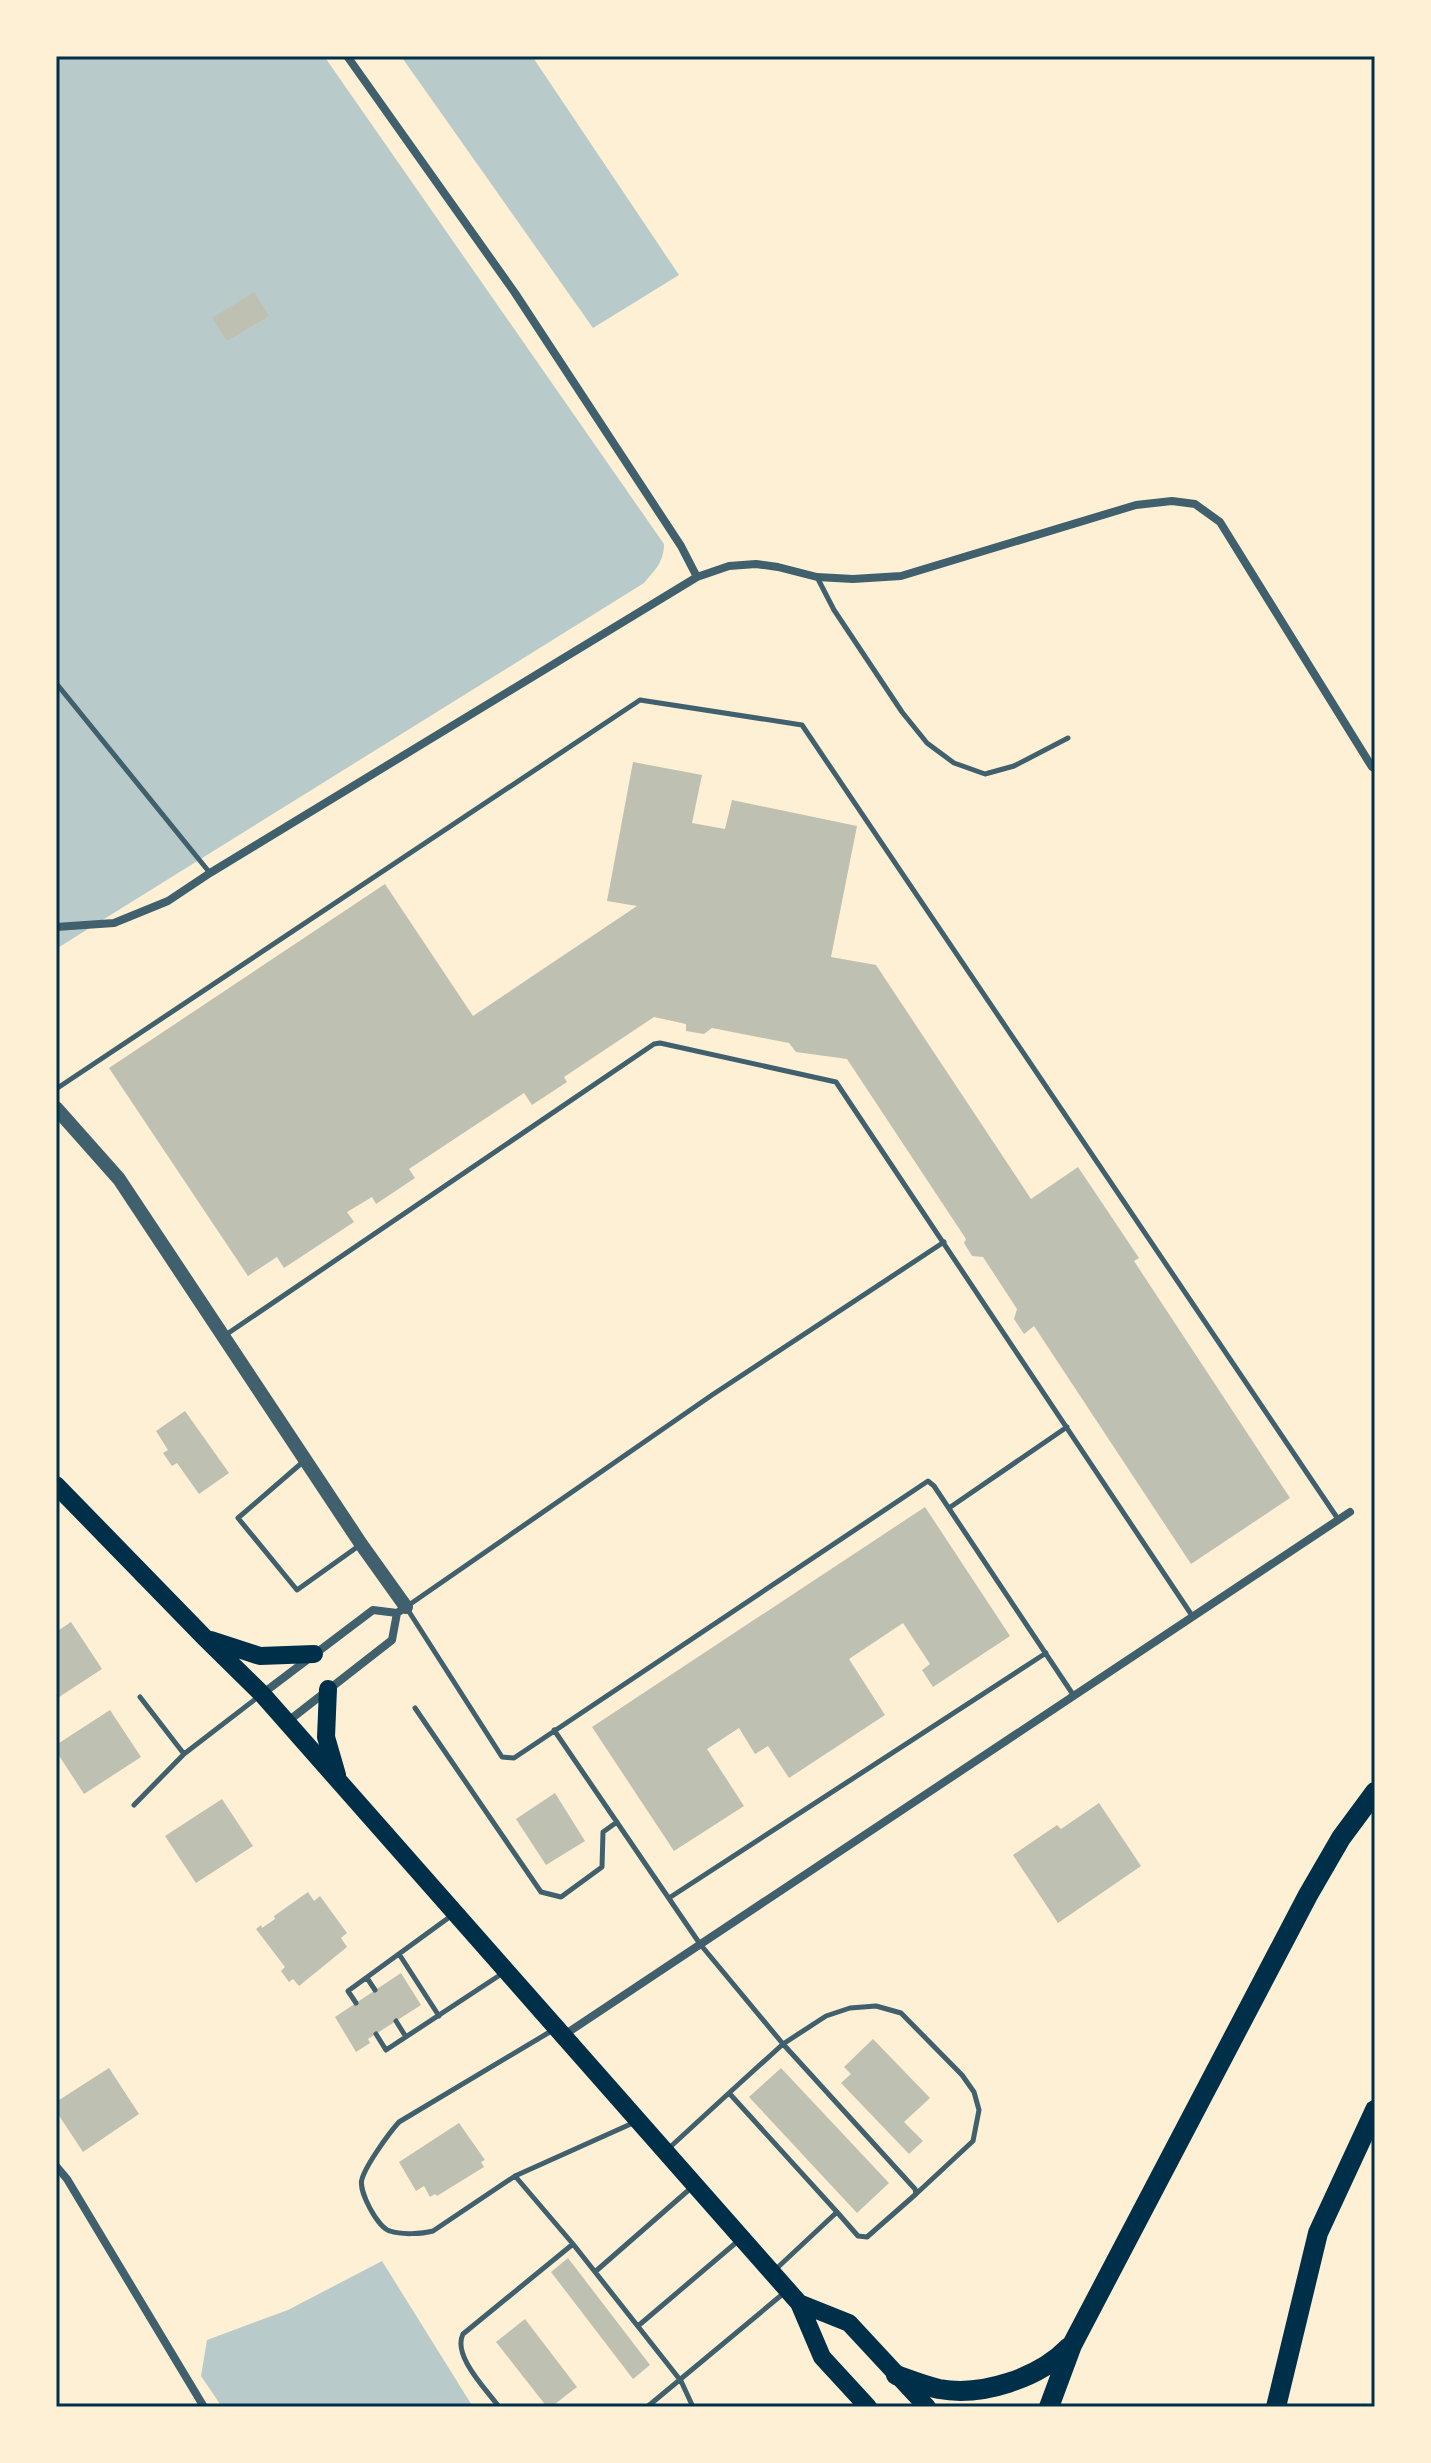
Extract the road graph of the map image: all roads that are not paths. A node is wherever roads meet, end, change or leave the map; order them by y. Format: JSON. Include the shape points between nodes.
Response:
{"nodes":[{"id":1,"x":347,"y":56,"type":"edge"},
{"id":2,"x":697,"y":577,"type":"junction"},
{"id":3,"x":817,"y":577,"type":"junction"},
{"id":4,"x":56,"y":683,"type":"edge"},
{"id":5,"x":1068,"y":738,"type":"dead end"},
{"id":6,"x":1372,"y":767,"type":"dead end"},
{"id":7,"x":210,"y":873,"type":"junction"},
{"id":8,"x":56,"y":927,"type":"edge"},
{"id":9,"x":56,"y":1089,"type":"edge"},
{"id":10,"x":56,"y":1108,"type":"edge"},
{"id":11,"x":944,"y":1242,"type":"junction"},
{"id":12,"x":223,"y":1336,"type":"junction"},
{"id":13,"x":1067,"y":1427,"type":"junction"},
{"id":14,"x":305,"y":1460,"type":"junction"},
{"id":15,"x":56,"y":1485,"type":"edge"},
{"id":16,"x":949,"y":1508,"type":"junction"},
{"id":17,"x":1350,"y":1512,"type":"dead end"},
{"id":18,"x":1338,"y":1520,"type":"junction"},
{"id":19,"x":361,"y":1544,"type":"junction"},
{"id":20,"x":401,"y":1610,"type":"junction"},
{"id":21,"x":1193,"y":1617,"type":"junction"},
{"id":22,"x":205,"y":1638,"type":"junction"},
{"id":23,"x":1046,"y":1653,"type":"junction"},
{"id":24,"x":314,"y":1654,"type":"junction"},
{"id":25,"x":328,"y":1689,"type":"junction"},
{"id":26,"x":262,"y":1694,"type":"junction"},
{"id":27,"x":1074,"y":1696,"type":"junction"},
{"id":28,"x":140,"y":1697,"type":"dead end"},
{"id":29,"x":415,"y":1708,"type":"dead end"},
{"id":30,"x":286,"y":1722,"type":"junction"},
{"id":31,"x":554,"y":1730,"type":"junction"},
{"id":32,"x":184,"y":1754,"type":"junction"},
{"id":33,"x":339,"y":1781,"type":"junction"},
{"id":34,"x":1375,"y":1792,"type":"edge"},
{"id":35,"x":134,"y":1805,"type":"dead end"},
{"id":36,"x":617,"y":1822,"type":"junction"},
{"id":37,"x":669,"y":1898,"type":"junction"},
{"id":38,"x":455,"y":1913,"type":"junction"},
{"id":39,"x":700,"y":1944,"type":"junction"},
{"id":40,"x":399,"y":1954,"type":"junction"},
{"id":41,"x":506,"y":1970,"type":"junction"},
{"id":42,"x":367,"y":1977,"type":"junction"},
{"id":43,"x":375,"y":1990,"type":"dead end"},
{"id":44,"x":356,"y":2003,"type":"dead end"},
{"id":45,"x":439,"y":2016,"type":"junction"},
{"id":46,"x":396,"y":2021,"type":"dead end"},
{"id":47,"x":560,"y":2031,"type":"junction"},
{"id":48,"x":376,"y":2034,"type":"dead end"},
{"id":49,"x":406,"y":2037,"type":"junction"},
{"id":50,"x":783,"y":2044,"type":"junction"},
{"id":51,"x":729,"y":2093,"type":"junction"},
{"id":52,"x":1375,"y":2110,"type":"edge"},
{"id":53,"x":639,"y":2121,"type":"junction"},
{"id":54,"x":666,"y":2151,"type":"junction"},
{"id":55,"x":56,"y":2166,"type":"edge"},
{"id":56,"x":515,"y":2176,"type":"junction"},
{"id":57,"x":695,"y":2184,"type":"junction"},
{"id":58,"x":916,"y":2194,"type":"junction"},
{"id":59,"x":837,"y":2212,"type":"junction"},
{"id":60,"x":742,"y":2238,"type":"junction"},
{"id":61,"x":573,"y":2244,"type":"junction"},
{"id":62,"x":596,"y":2271,"type":"junction"},
{"id":63,"x":772,"y":2272,"type":"junction"},
{"id":64,"x":794,"y":2296,"type":"junction"},
{"id":65,"x":638,"y":2326,"type":"junction"},
{"id":66,"x":1072,"y":2345,"type":"junction"},
{"id":67,"x":896,"y":2375,"type":"junction"},
{"id":68,"x":681,"y":2381,"type":"junction"},
{"id":69,"x":204,"y":2407,"type":"edge"},
{"id":70,"x":499,"y":2407,"type":"edge"},
{"id":71,"x":647,"y":2407,"type":"edge"},
{"id":72,"x":693,"y":2407,"type":"edge"},
{"id":73,"x":868,"y":2407,"type":"edge"},
{"id":74,"x":927,"y":2407,"type":"edge"},
{"id":75,"x":1049,"y":2407,"type":"edge"},
{"id":76,"x":1276,"y":2407,"type":"edge"}],
"edges":[{"from":1,"to":2,"type":"street","via":[[515,293]]},
{"from":2,"to":3,"type":"street","via":[[756,564]]},
{"from":2,"to":7,"type":"street"},
{"from":3,"to":5,"type":"lane","via":[[902,712],[927,743],[954,763],[985,774],[1014,766]]},
{"from":3,"to":6,"type":"street","via":[[901,576],[1136,505],[1195,504],[1220,522]]},
{"from":4,"to":7,"type":"lane"},
{"from":7,"to":8,"type":"street","via":[[168,901],[114,923]]},
{"from":9,"to":18,"type":"lane","via":[[640,700],[802,725]]},
{"from":10,"to":12,"type":"street","via":[[119,1179]]},
{"from":11,"to":12,"type":"lane","via":[[836,1082],[660,1043]]},
{"from":11,"to":13,"type":"lane"},
{"from":11,"to":20,"type":"lane"},
{"from":12,"to":14,"type":"street"},
{"from":13,"to":16,"type":"lane"},
{"from":13,"to":21,"type":"lane"},
{"from":14,"to":19,"type":"street"},
{"from":14,"to":19,"type":"lane","via":[[238,1518],[297,1590]]},
{"from":15,"to":22,"type":"highway"},
{"from":16,"to":23,"type":"lane"},
{"from":16,"to":31,"type":"lane","via":[[926,1481]]},
{"from":17,"to":18,"type":"street"},
{"from":18,"to":21,"type":"street"},
{"from":19,"to":20,"type":"street"},
{"from":20,"to":24,"type":"street","via":[[373,1610]]},
{"from":20,"to":25,"type":"street","via":[[392,1640]]},
{"from":20,"to":31,"type":"lane","via":[[502,1757],[514,1758]]},
{"from":21,"to":27,"type":"street"},
{"from":22,"to":24,"type":"highway","via":[[260,1656]]},
{"from":22,"to":26,"type":"highway"},
{"from":23,"to":27,"type":"lane"},
{"from":23,"to":37,"type":"lane"},
{"from":24,"to":26,"type":"street"},
{"from":25,"to":30,"type":"street"},
{"from":25,"to":33,"type":"highway","via":[[326,1737]]},
{"from":26,"to":30,"type":"highway"},
{"from":26,"to":32,"type":"lane"},
{"from":27,"to":39,"type":"street"},
{"from":28,"to":32,"type":"lane"},
{"from":29,"to":36,"type":"lane","via":[[541,1892],[561,1897],[602,1867],[603,1832]]},
{"from":30,"to":33,"type":"highway"},
{"from":31,"to":36,"type":"lane"},
{"from":32,"to":35,"type":"lane"},
{"from":33,"to":38,"type":"highway"},
{"from":34,"to":66,"type":"highway","via":[[1308,1895]]},
{"from":36,"to":37,"type":"lane"},
{"from":37,"to":39,"type":"lane"},
{"from":38,"to":40,"type":"lane"},
{"from":38,"to":41,"type":"highway"},
{"from":39,"to":47,"type":"street"},
{"from":39,"to":50,"type":"lane"},
{"from":40,"to":42,"type":"lane"},
{"from":40,"to":45,"type":"lane"},
{"from":41,"to":45,"type":"lane"},
{"from":41,"to":47,"type":"highway"},
{"from":42,"to":43,"type":"lane"},
{"from":42,"to":44,"type":"lane","via":[[348,1991]]},
{"from":45,"to":49,"type":"lane"},
{"from":46,"to":49,"type":"lane"},
{"from":47,"to":53,"type":"highway"},
{"from":47,"to":56,"type":"lane","via":[[399,2122],[361,2181],[379,2224],[388,2231],[425,2233]]},
{"from":48,"to":49,"type":"lane","via":[[386,2050]]},
{"from":50,"to":51,"type":"lane"},
{"from":50,"to":58,"type":"lane"},
{"from":50,"to":58,"type":"lane","via":[[826,2016],[876,2006],[901,2013],[962,2075],[979,2110],[973,2141]]},
{"from":51,"to":54,"type":"lane"},
{"from":51,"to":59,"type":"lane"},
{"from":52,"to":76,"type":"highway","via":[[1318,2233]]},
{"from":53,"to":54,"type":"highway"},
{"from":53,"to":56,"type":"lane"},
{"from":54,"to":57,"type":"highway"},
{"from":55,"to":69,"type":"street"},
{"from":56,"to":61,"type":"lane"},
{"from":57,"to":60,"type":"highway"},
{"from":57,"to":62,"type":"lane"},
{"from":58,"to":59,"type":"lane","via":[[867,2237],[858,2236]]},
{"from":59,"to":63,"type":"lane"},
{"from":60,"to":63,"type":"highway"},
{"from":60,"to":65,"type":"lane"},
{"from":61,"to":62,"type":"lane"},
{"from":61,"to":70,"type":"lane","via":[[459,2342],[462,2357]]},
{"from":62,"to":65,"type":"lane"},
{"from":63,"to":64,"type":"highway"},
{"from":64,"to":67,"type":"highway","via":[[849,2323]]},
{"from":64,"to":68,"type":"lane"},
{"from":64,"to":73,"type":"highway","via":[[822,2357]]},
{"from":65,"to":68,"type":"lane"},
{"from":66,"to":67,"type":"highway","via":[[1037,2371],[990,2387],[942,2389]]},
{"from":66,"to":75,"type":"highway"},
{"from":67,"to":74,"type":"highway"},
{"from":68,"to":71,"type":"lane"},
{"from":68,"to":72,"type":"lane"}]}
